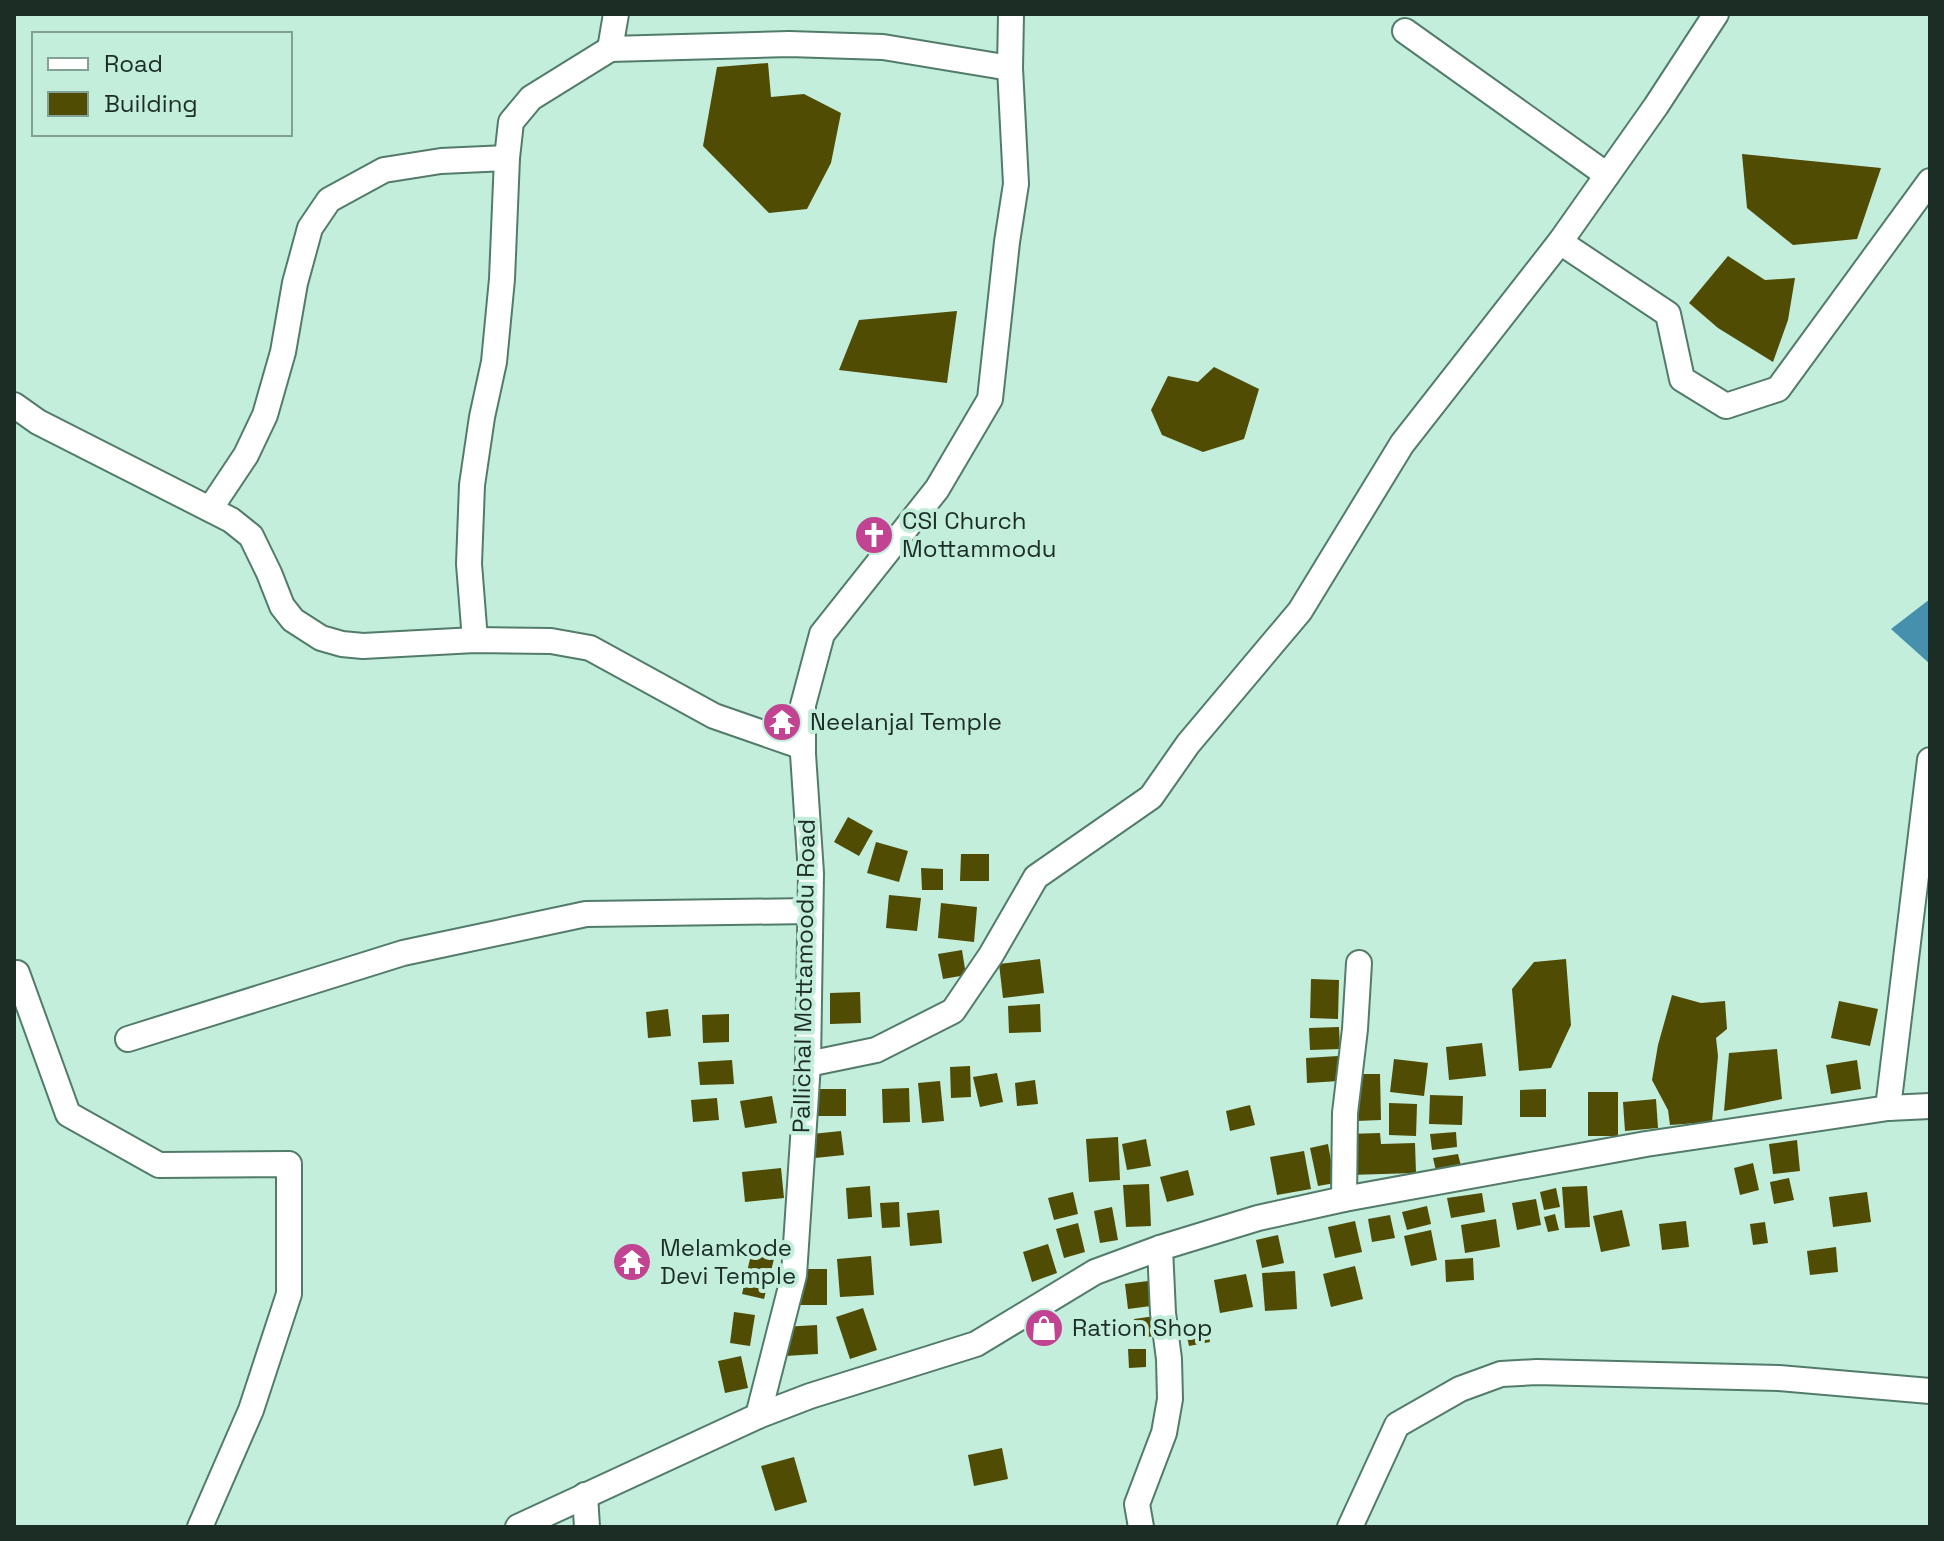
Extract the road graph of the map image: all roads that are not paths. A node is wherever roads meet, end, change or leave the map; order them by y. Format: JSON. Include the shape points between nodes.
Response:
{"nodes":[{"id":1,"x":616,"y":14,"type":"edge"},
{"id":2,"x":1011,"y":14,"type":"edge"},
{"id":3,"x":1716,"y":14,"type":"edge"},
{"id":4,"x":1405,"y":31,"type":"dead end"},
{"id":5,"x":610,"y":49,"type":"junction"},
{"id":6,"x":1010,"y":68,"type":"junction"},
{"id":7,"x":507,"y":158,"type":"junction"},
{"id":8,"x":1607,"y":175,"type":"junction"},
{"id":9,"x":1930,"y":181,"type":"edge"},
{"id":10,"x":1560,"y":242,"type":"junction"},
{"id":11,"x":14,"y":405,"type":"edge"},
{"id":12,"x":210,"y":509,"type":"junction"},
{"id":13,"x":475,"y":640,"type":"junction"},
{"id":14,"x":803,"y":747,"type":"junction"},
{"id":15,"x":1930,"y":760,"type":"edge"},
{"id":16,"x":810,"y":911,"type":"junction"},
{"id":17,"x":1359,"y":963,"type":"dead end"},
{"id":18,"x":17,"y":973,"type":"dead end"},
{"id":19,"x":128,"y":1039,"type":"dead end"},
{"id":20,"x":808,"y":1064,"type":"junction"},
{"id":21,"x":1930,"y":1106,"type":"edge"},
{"id":22,"x":1888,"y":1108,"type":"junction"},
{"id":23,"x":1344,"y":1199,"type":"junction"},
{"id":24,"x":1160,"y":1248,"type":"junction"},
{"id":25,"x":1930,"y":1391,"type":"edge"},
{"id":26,"x":758,"y":1416,"type":"junction"},
{"id":27,"x":585,"y":1495,"type":"junction"},
{"id":28,"x":200,"y":1527,"type":"edge"},
{"id":29,"x":518,"y":1527,"type":"edge"},
{"id":30,"x":587,"y":1527,"type":"edge"},
{"id":31,"x":1141,"y":1527,"type":"edge"},
{"id":32,"x":1350,"y":1527,"type":"edge"}],
"edges":[{"from":1,"to":5,"type":"street"},
{"from":2,"to":6,"type":"street","name":"Pallichal Mottamoodu Road"},
{"from":3,"to":8,"type":"street"},
{"from":4,"to":8,"type":"street"},
{"from":5,"to":6,"type":"street","via":[[883,47]]},
{"from":5,"to":7,"type":"street","via":[[531,98],[511,122]]},
{"from":6,"to":14,"type":"street","name":"Pallichal Mottamoodu Road","via":[[1016,184],[990,399],[937,489],[822,634],[803,705]]},
{"from":7,"to":12,"type":"street","via":[[384,170],[329,200],[310,228],[265,415]]},
{"from":7,"to":13,"type":"street","via":[[494,362],[472,485],[469,564]]},
{"from":8,"to":10,"type":"street"},
{"from":9,"to":10,"type":"street","via":[[1778,389],[1726,406],[1682,379],[1668,314]]},
{"from":10,"to":20,"type":"street","via":[[1402,444],[1300,611],[1188,744],[1151,797],[1036,877],[953,1011],[876,1050]]},
{"from":11,"to":12,"type":"street"},
{"from":12,"to":13,"type":"street","via":[[251,536],[282,606],[321,638],[363,646]]},
{"from":13,"to":14,"type":"street","via":[[551,641],[590,648],[714,716]]},
{"from":14,"to":16,"type":"street","name":"Pallichal Mottamoodu Road"},
{"from":15,"to":22,"type":"street"},
{"from":16,"to":19,"type":"street","via":[[586,914],[403,953]]},
{"from":16,"to":20,"type":"street","name":"Pallichal Mottamoodu Road"},
{"from":17,"to":23,"type":"street","via":[[1345,1113]]},
{"from":18,"to":28,"type":"street","via":[[68,1114],[159,1165],[289,1164],[289,1294],[251,1410]]},
{"from":20,"to":26,"type":"street","name":"Pallichal Mottamoodu Road","via":[[794,1275]]},
{"from":21,"to":22,"type":"street"},
{"from":22,"to":23,"type":"street","via":[[1646,1144]]},
{"from":23,"to":24,"type":"street"},
{"from":24,"to":26,"type":"street","via":[[1095,1272],[976,1344]]},
{"from":24,"to":31,"type":"street","via":[[1170,1399],[1164,1433],[1137,1504]]},
{"from":25,"to":32,"type":"street","via":[[1779,1378],[1501,1374],[1460,1389],[1397,1425]]},
{"from":26,"to":27,"type":"street"},
{"from":27,"to":29,"type":"street"},
{"from":27,"to":30,"type":"street"}]}
